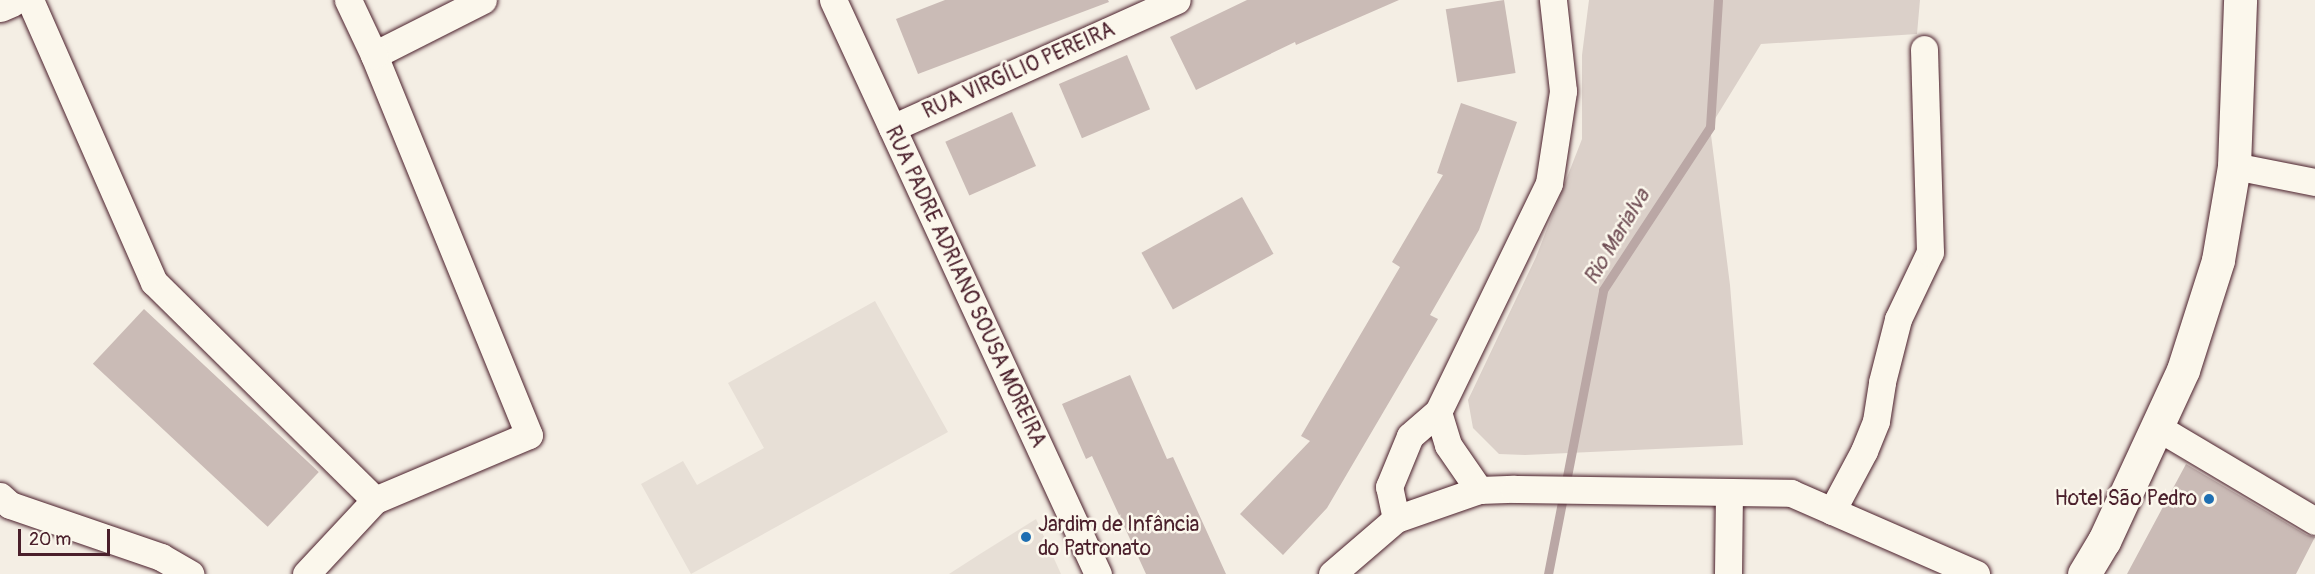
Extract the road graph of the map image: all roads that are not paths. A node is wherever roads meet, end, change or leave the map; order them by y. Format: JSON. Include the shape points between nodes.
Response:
{"nodes":[{"id":1,"x":11,"y":0,"type":"edge"},
{"id":2,"x":30,"y":0,"type":"edge"},
{"id":3,"x":348,"y":0,"type":"edge"},
{"id":4,"x":483,"y":0,"type":"edge"},
{"id":5,"x":833,"y":0,"type":"edge"},
{"id":6,"x":1177,"y":0,"type":"edge"},
{"id":7,"x":1553,"y":0,"type":"edge"},
{"id":8,"x":2240,"y":0,"type":"edge"},
{"id":9,"x":0,"y":5,"type":"edge"},
{"id":10,"x":1145,"y":7,"type":"edge"},
{"id":11,"x":1924,"y":49,"type":"dead end"},
{"id":12,"x":374,"y":55,"type":"junction"},
{"id":13,"x":892,"y":128,"type":"junction"},
{"id":14,"x":2234,"y":166,"type":"junction"},
{"id":15,"x":2315,"y":182,"type":"edge"},
{"id":16,"x":1437,"y":412,"type":"junction"},
{"id":17,"x":2157,"y":427,"type":"junction"},
{"id":18,"x":1479,"y":490,"type":"junction"},
{"id":19,"x":1729,"y":493,"type":"junction"},
{"id":20,"x":0,"y":496,"type":"edge"},
{"id":21,"x":375,"y":500,"type":"junction"},
{"id":22,"x":1832,"y":511,"type":"junction"},
{"id":23,"x":1396,"y":519,"type":"junction"},
{"id":24,"x":2315,"y":521,"type":"edge"},
{"id":25,"x":191,"y":574,"type":"edge"},
{"id":26,"x":306,"y":574,"type":"edge"},
{"id":27,"x":1098,"y":574,"type":"edge"},
{"id":28,"x":1332,"y":574,"type":"edge"},
{"id":29,"x":1728,"y":574,"type":"edge"},
{"id":30,"x":1976,"y":574,"type":"edge"},
{"id":31,"x":2084,"y":574,"type":"edge"}],
"edges":[{"from":1,"to":9,"type":"main road"},
{"from":2,"to":21,"type":"street","via":[[154,282]]},
{"from":3,"to":12,"type":"street"},
{"from":4,"to":12,"type":"street"},
{"from":5,"to":13,"type":"street","name":"RUA PADRE ADRIANO SOUSA MOREIRA"},
{"from":6,"to":10,"type":"street","name":"RUA VIRGÍLIO PEREIRA"},
{"from":7,"to":16,"type":"street","via":[[1563,91],[1549,183]]},
{"from":8,"to":14,"type":"main road"},
{"from":10,"to":13,"type":"street","name":"RUA VIRGÍLIO PEREIRA"},
{"from":11,"to":22,"type":"street","via":[[1930,252],[1898,319],[1876,421]]},
{"from":12,"to":21,"type":"street","via":[[529,435]]},
{"from":13,"to":27,"type":"street","name":"RUA PADRE ADRIANO SOUSA MOREIRA"},
{"from":14,"to":15,"type":"street"},
{"from":14,"to":17,"type":"main road","via":[[2218,260],[2183,370]]},
{"from":16,"to":18,"type":"street","via":[[1448,445]]},
{"from":16,"to":23,"type":"street","via":[[1410,436],[1389,487]]},
{"from":17,"to":24,"type":"street"},
{"from":17,"to":31,"type":"main road"},
{"from":18,"to":19,"type":"street"},
{"from":18,"to":23,"type":"street"},
{"from":19,"to":22,"type":"street","via":[[1791,493]]},
{"from":19,"to":29,"type":"street"},
{"from":20,"to":25,"type":"street","via":[[10,505],[161,557]]},
{"from":21,"to":26,"type":"street"},
{"from":22,"to":30,"type":"street"},
{"from":23,"to":28,"type":"street"}]}
